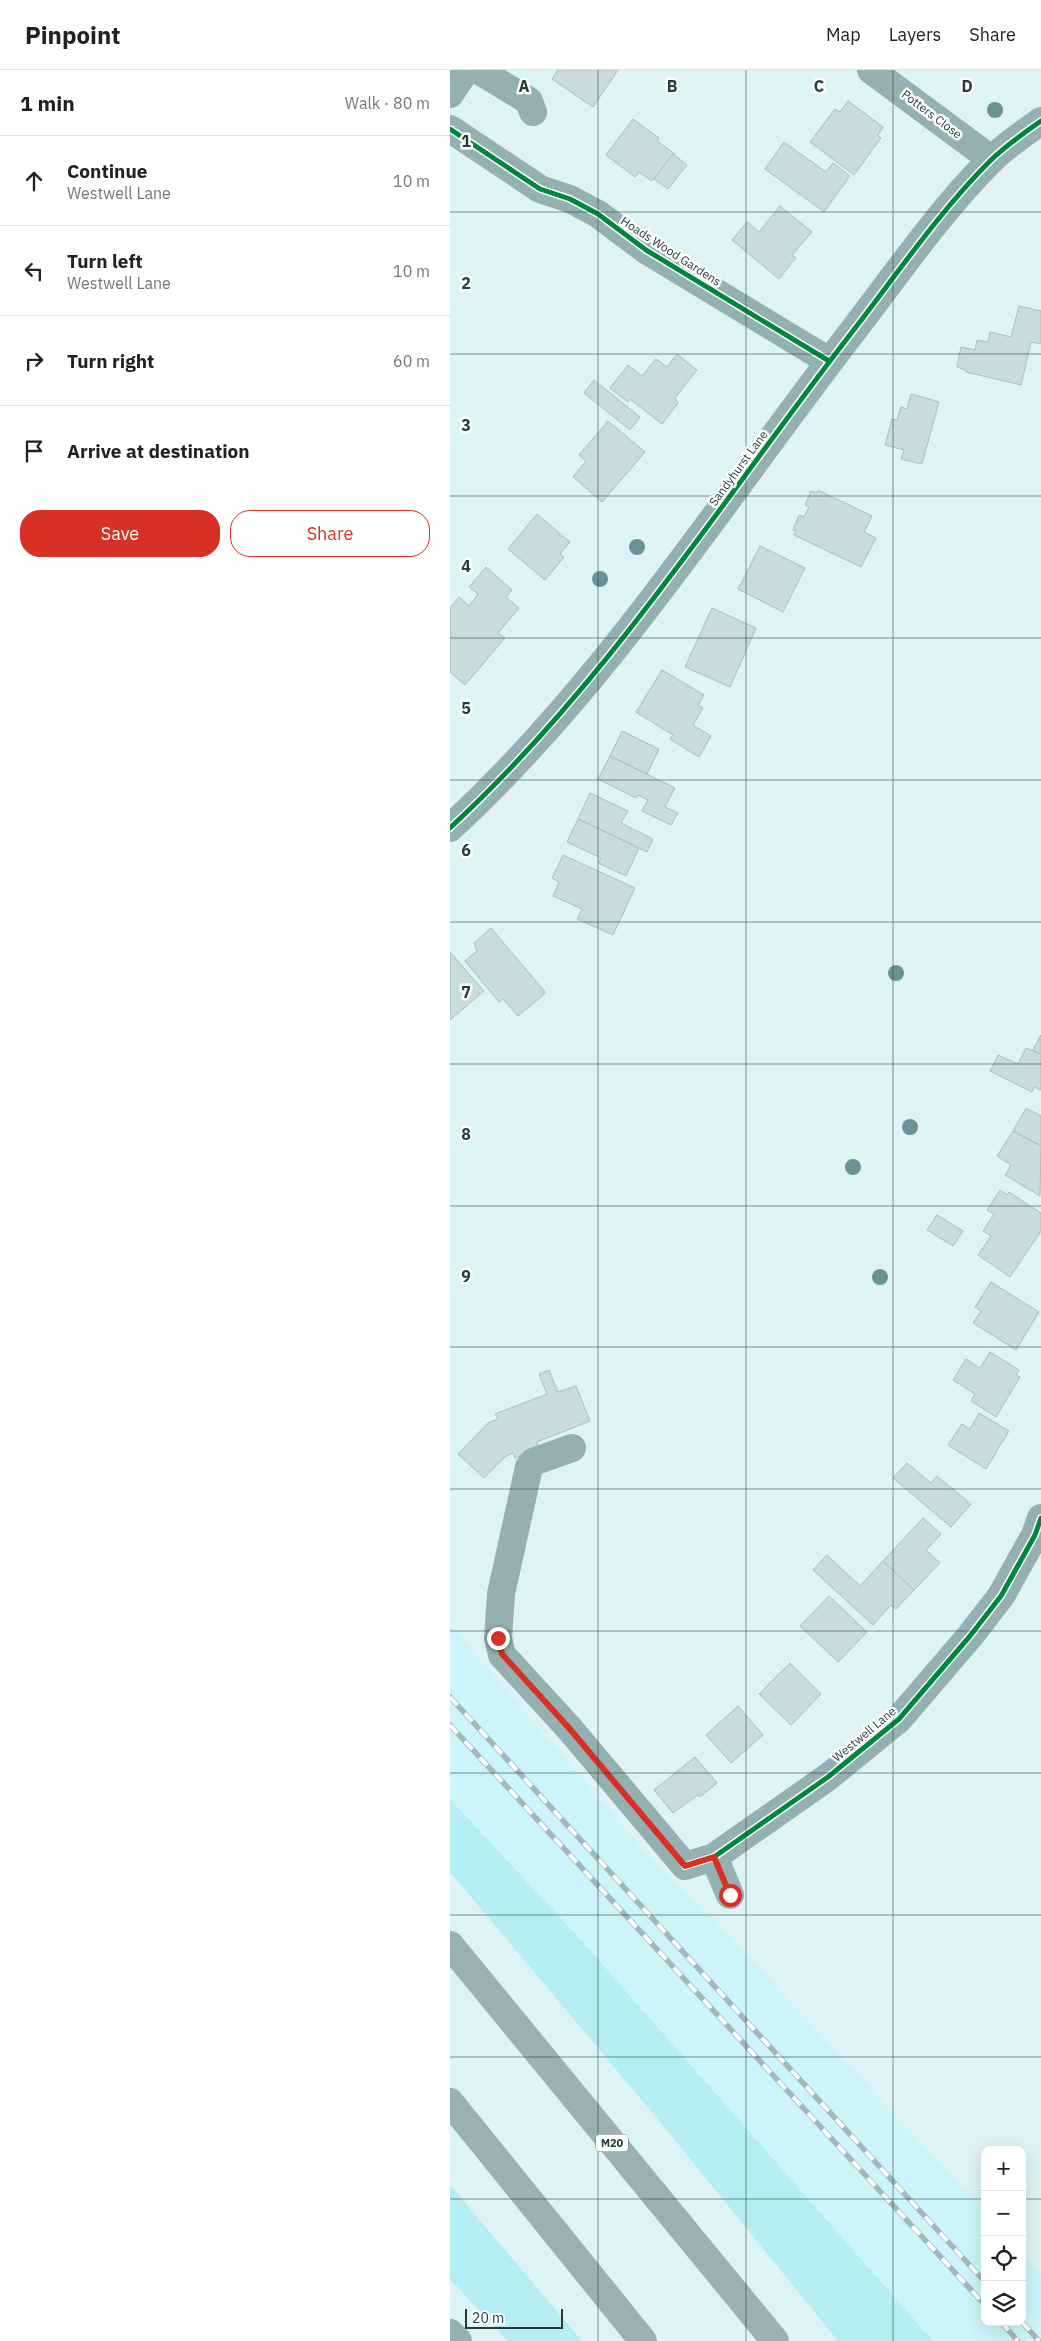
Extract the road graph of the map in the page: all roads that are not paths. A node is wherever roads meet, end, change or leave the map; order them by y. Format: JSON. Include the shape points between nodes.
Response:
{"nodes":[{"id":1,"x":466,"y":70,"type":"edge"},
{"id":2,"x":478,"y":70,"type":"edge"},
{"id":3,"x":871,"y":70,"type":"edge"},
{"id":4,"x":450,"y":94,"type":"edge"},
{"id":5,"x":533,"y":112,"type":"dead end"},
{"id":6,"x":1041,"y":121,"type":"edge"},
{"id":7,"x":450,"y":129,"type":"edge"},
{"id":8,"x":991,"y":159,"type":"junction"},
{"id":9,"x":829,"y":361,"type":"junction"},
{"id":10,"x":450,"y":828,"type":"edge"},
{"id":11,"x":572,"y":1448,"type":"dead end"},
{"id":12,"x":1041,"y":1518,"type":"edge"},
{"id":13,"x":714,"y":1857,"type":"junction"},
{"id":14,"x":730,"y":1895,"type":"dead end"},
{"id":15,"x":450,"y":1945,"type":"edge"},
{"id":16,"x":450,"y":2102,"type":"edge"},
{"id":17,"x":450,"y":2333,"type":"edge"},
{"id":18,"x":458,"y":2341,"type":"edge"},
{"id":19,"x":643,"y":2341,"type":"edge"},
{"id":20,"x":774,"y":2341,"type":"edge"}],
"edges":[{"from":1,"to":4,"type":"street"},
{"from":2,"to":5,"type":"street","via":[[529,102]]},
{"from":3,"to":8,"type":"street","name":"Potters Close"},
{"from":6,"to":8,"type":"street","name":"Sandyhurst Lane"},
{"from":7,"to":9,"type":"street","name":"Hoads Wood Gardens","via":[[540,189],[570,199],[598,214],[646,250]]},
{"from":8,"to":9,"type":"street","name":"Sandyhurst Lane","via":[[948,208]]},
{"from":9,"to":10,"type":"street","name":"Sandyhurst Lane","via":[[625,637],[481,800]]},
{"from":11,"to":13,"type":"street","name":"Westwell Lane","via":[[533,1462],[529,1467],[500,1594],[498,1638],[502,1654],[685,1866]]},
{"from":12,"to":13,"type":"street","name":"Westwell Lane","via":[[1001,1596],[899,1719],[828,1777]]},
{"from":13,"to":14,"type":"street"},
{"from":15,"to":20,"type":"highway","number":"M20"},
{"from":16,"to":19,"type":"highway"},
{"from":17,"to":18,"type":"street"}]}
